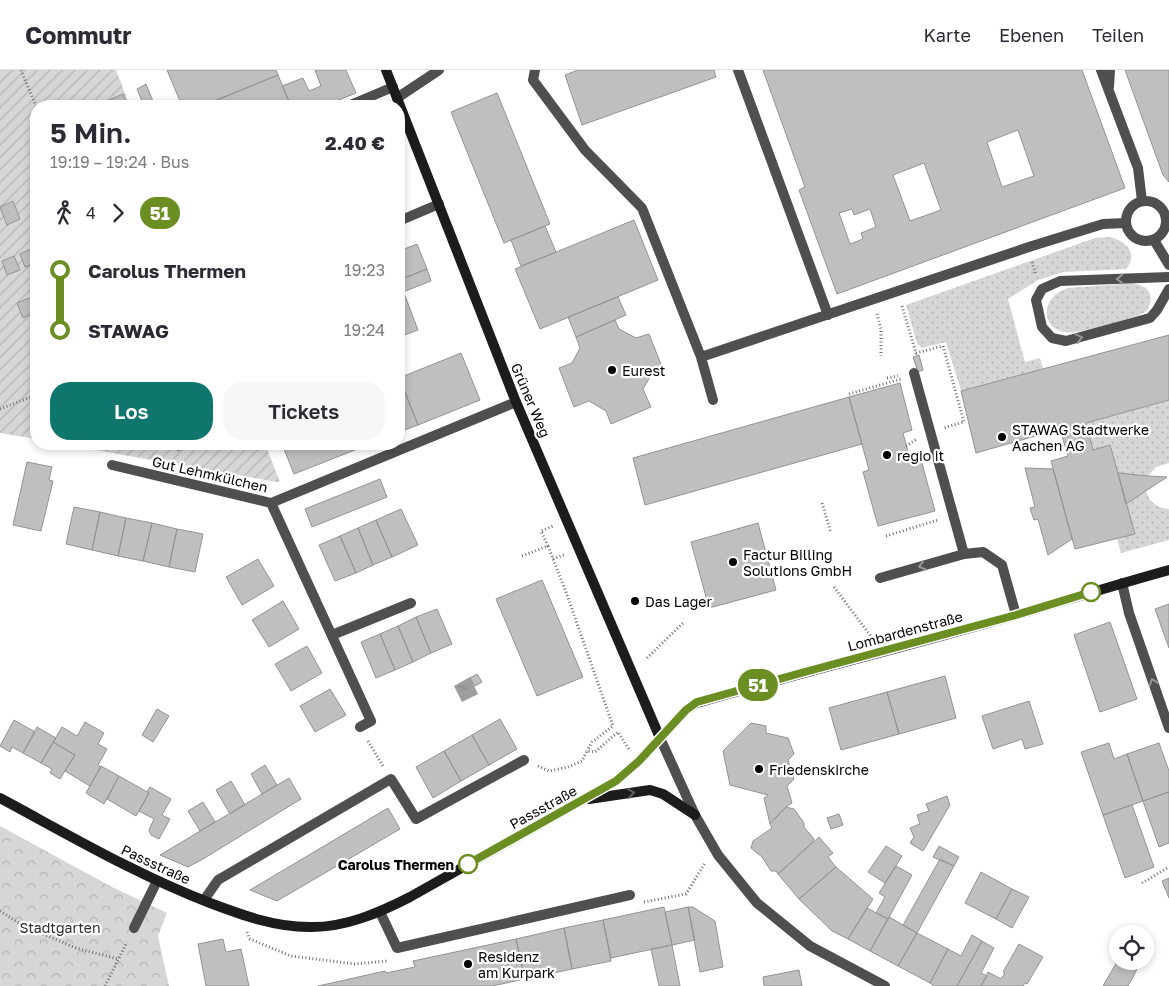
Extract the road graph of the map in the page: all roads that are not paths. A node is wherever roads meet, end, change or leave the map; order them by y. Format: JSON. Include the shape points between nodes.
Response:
{"nodes":[{"id":1,"x":386,"y":70,"type":"edge"},
{"id":2,"x":439,"y":70,"type":"edge"},
{"id":3,"x":535,"y":70,"type":"edge"},
{"id":4,"x":738,"y":70,"type":"edge"},
{"id":5,"x":1101,"y":70,"type":"edge"},
{"id":6,"x":1110,"y":70,"type":"edge"},
{"id":7,"x":393,"y":86,"type":"junction"},
{"id":8,"x":1108,"y":91,"type":"junction"},
{"id":9,"x":397,"y":98,"type":"joint"},
{"id":10,"x":362,"y":100,"type":"edge"},
{"id":11,"x":405,"y":118,"type":"edge"},
{"id":12,"x":1142,"y":201,"type":"junction"},
{"id":13,"x":439,"y":204,"type":"junction"},
{"id":14,"x":1167,"y":212,"type":"edge"},
{"id":15,"x":405,"y":218,"type":"edge"},
{"id":16,"x":1125,"y":223,"type":"junction"},
{"id":17,"x":1154,"y":240,"type":"junction"},
{"id":18,"x":1169,"y":265,"type":"edge"},
{"id":19,"x":1169,"y":277,"type":"edge"},
{"id":20,"x":1169,"y":290,"type":"edge"},
{"id":21,"x":828,"y":315,"type":"junction"},
{"id":22,"x":700,"y":357,"type":"junction"},
{"id":23,"x":914,"y":373,"type":"dead end"},
{"id":24,"x":713,"y":400,"type":"dead end"},
{"id":25,"x":516,"y":402,"type":"junction"},
{"id":26,"x":405,"y":448,"type":"edge"},
{"id":27,"x":400,"y":450,"type":"edge"},
{"id":28,"x":112,"y":465,"type":"dead end"},
{"id":29,"x":272,"y":503,"type":"junction"},
{"id":30,"x":964,"y":554,"type":"junction"},
{"id":31,"x":1169,"y":570,"type":"edge"},
{"id":32,"x":880,"y":578,"type":"dead end"},
{"id":33,"x":1122,"y":583,"type":"junction"},
{"id":34,"x":412,"y":602,"type":"dead end"},
{"id":35,"x":1016,"y":615,"type":"junction"},
{"id":36,"x":332,"y":635,"type":"junction"},
{"id":37,"x":360,"y":728,"type":"road end"},
{"id":38,"x":1169,"y":728,"type":"edge"},
{"id":39,"x":660,"y":738,"type":"junction"},
{"id":40,"x":524,"y":760,"type":"road end"},
{"id":41,"x":0,"y":798,"type":"edge"},
{"id":42,"x":583,"y":800,"type":"junction"},
{"id":43,"x":695,"y":815,"type":"junction"},
{"id":44,"x":157,"y":881,"type":"junction"},
{"id":45,"x":630,"y":895,"type":"road end"},
{"id":46,"x":204,"y":900,"type":"junction"},
{"id":47,"x":380,"y":912,"type":"junction"},
{"id":48,"x":134,"y":928,"type":"road end"},
{"id":49,"x":886,"y":986,"type":"edge"}],
"edges":[{"from":1,"to":7,"type":"street","name":"Grüner Weg"},
{"from":2,"to":9,"type":"street"},
{"from":3,"to":22,"type":"street","via":[[533,80],[585,150],[642,208]]},
{"from":4,"to":21,"type":"street"},
{"from":5,"to":8,"type":"street"},
{"from":6,"to":8,"type":"street"},
{"from":7,"to":9,"type":"street","name":"Grüner Weg"},
{"from":7,"to":10,"type":"street"},
{"from":8,"to":12,"type":"street","via":[[1138,168]]},
{"from":11,"to":13,"type":"street","name":"Grüner Weg"},
{"from":12,"to":14,"type":"street","via":[[1153,202]]},
{"from":12,"to":16,"type":"street","via":[[1128,211]]},
{"from":13,"to":15,"type":"street"},
{"from":13,"to":25,"type":"street","name":"Grüner Weg"},
{"from":14,"to":17,"type":"street","via":[[1163,232]]},
{"from":16,"to":17,"type":"street","via":[[1135,239]]},
{"from":16,"to":21,"type":"street","via":[[1102,224]]},
{"from":17,"to":18,"type":"street"},
{"from":19,"to":20,"type":"street","one_way":true,"via":[[1060,281],[1042,289],[1036,300],[1042,327],[1052,338],[1066,341],[1150,318]]},
{"from":21,"to":22,"type":"street"},
{"from":22,"to":24,"type":"street"},
{"from":23,"to":30,"type":"street"},
{"from":25,"to":26,"type":"street","name":"Gut Lehmkülchen"},
{"from":25,"to":39,"type":"street","name":"Grüner Weg"},
{"from":27,"to":29,"type":"street","name":"Gut Lehmkülchen"},
{"from":28,"to":29,"type":"street","name":"Gut Lehmkülchen"},
{"from":29,"to":36,"type":"street","name":"Gut Lehmkülchen"},
{"from":30,"to":32,"type":"street","one_way":true},
{"from":30,"to":35,"type":"street","via":[[984,552],[1002,565]]},
{"from":31,"to":33,"type":"street","name":"Lombardenstraße"},
{"from":33,"to":35,"type":"street","name":"Lombardenstraße"},
{"from":38,"to":33,"type":"street","one_way":true,"via":[[1129,613]]},
{"from":34,"to":36,"type":"street"},
{"from":35,"to":39,"type":"street","name":"Lombardenstraße","via":[[697,702]]},
{"from":36,"to":37,"type":"street","name":"Gut Lehmkülchen","via":[[371,721]]},
{"from":39,"to":42,"type":"street","name":"Passstraße","via":[[616,781]]},
{"from":39,"to":43,"type":"street"},
{"from":40,"to":46,"type":"street","via":[[416,819],[391,779],[218,880]]},
{"from":41,"to":44,"type":"street","name":"Passstraße"},
{"from":42,"to":43,"type":"street","one_way":true,"via":[[650,790],[663,794]]},
{"from":42,"to":47,"type":"street","name":"Passstraße"},
{"from":43,"to":49,"type":"street","via":[[718,855],[757,903],[810,946]]},
{"from":44,"to":46,"type":"street","name":"Passstraße"},
{"from":44,"to":48,"type":"street"},
{"from":45,"to":47,"type":"street","via":[[397,948]]},
{"from":46,"to":47,"type":"street","name":"Passstraße","via":[[274,924],[310,927],[347,922]]}]}
